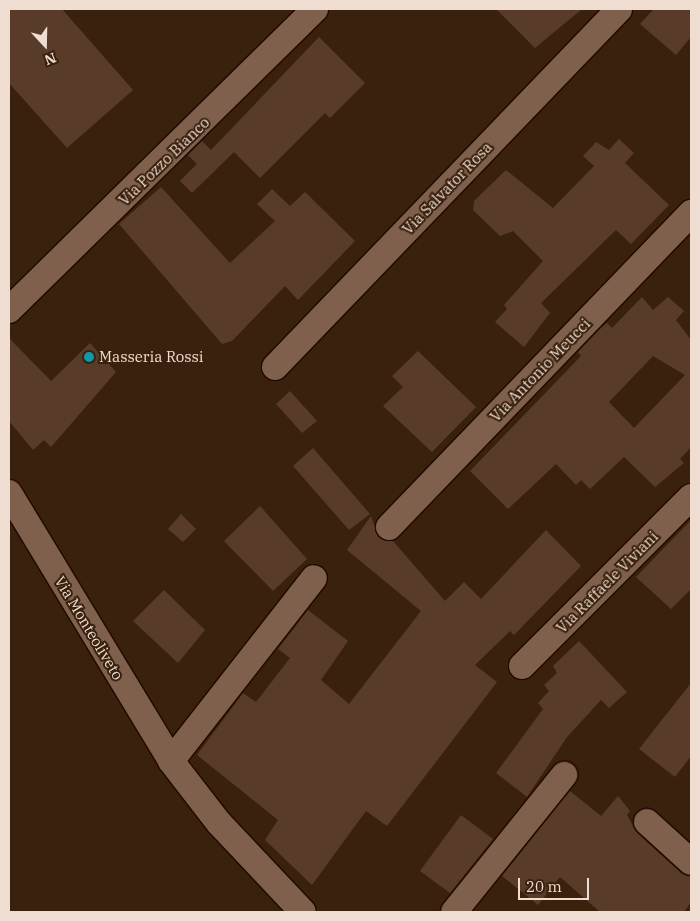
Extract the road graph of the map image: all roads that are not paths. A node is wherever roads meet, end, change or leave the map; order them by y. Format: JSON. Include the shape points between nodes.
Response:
{"nodes":[{"id":1,"x":315,"y":9,"type":"edge"},
{"id":2,"x":619,"y":9,"type":"edge"},
{"id":3,"x":691,"y":213,"type":"edge"},
{"id":4,"x":9,"y":310,"type":"edge"},
{"id":5,"x":275,"y":367,"type":"dead end"},
{"id":6,"x":9,"y":493,"type":"edge"},
{"id":7,"x":691,"y":497,"type":"edge"},
{"id":8,"x":389,"y":527,"type":"dead end"},
{"id":9,"x":314,"y":578,"type":"dead end"},
{"id":10,"x":522,"y":666,"type":"dead end"},
{"id":11,"x":171,"y":762,"type":"junction"},
{"id":12,"x":564,"y":775,"type":"dead end"},
{"id":13,"x":647,"y":822,"type":"dead end"},
{"id":14,"x":691,"y":862,"type":"edge"},
{"id":15,"x":303,"y":912,"type":"edge"},
{"id":16,"x":454,"y":912,"type":"edge"}],
"edges":[{"from":1,"to":4,"type":"street","name":"Via Pozzo Bianco"},
{"from":2,"to":5,"type":"street","name":"Via Salvator Rosa"},
{"from":3,"to":8,"type":"street","name":"Via Antonio Meucci"},
{"from":6,"to":11,"type":"street","name":"Via Monteoliveto"},
{"from":7,"to":10,"type":"street","name":"Via Raffaele Viviani"},
{"from":9,"to":11,"type":"street"},
{"from":11,"to":15,"type":"street","name":"Via Monteoliveto","via":[[219,823]]},
{"from":12,"to":16,"type":"street"},
{"from":13,"to":14,"type":"street"}]}
